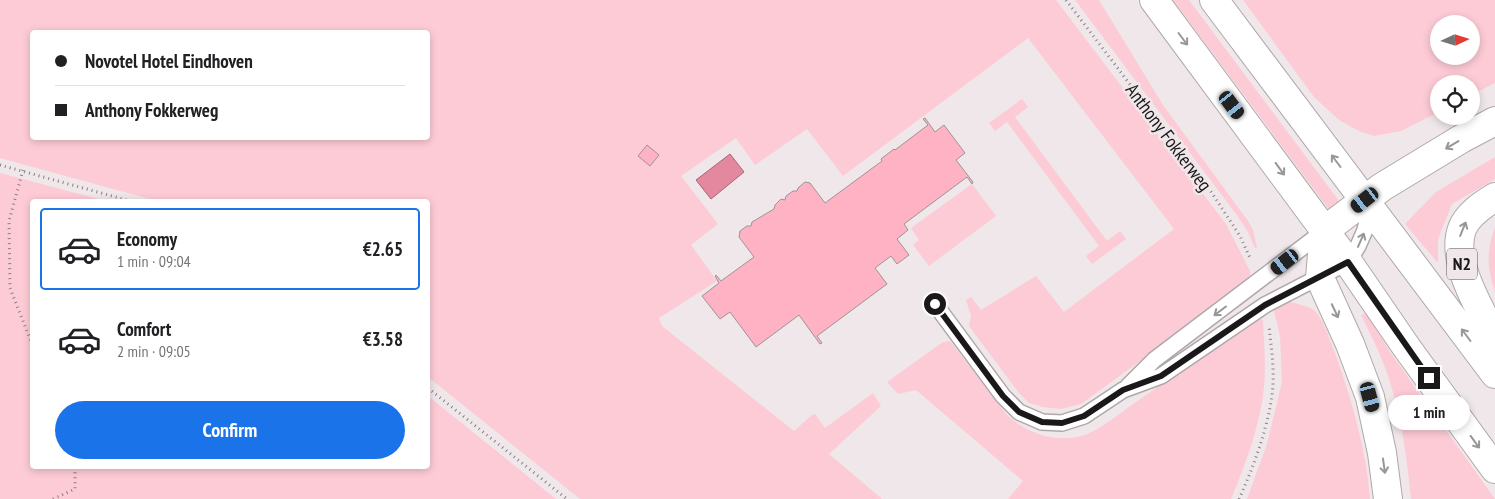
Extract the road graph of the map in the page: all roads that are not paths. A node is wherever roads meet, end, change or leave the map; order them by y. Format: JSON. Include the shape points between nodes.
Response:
{"nodes":[{"id":1,"x":1154,"y":0,"type":"edge"},
{"id":2,"x":1214,"y":0,"type":"edge"},
{"id":3,"x":1495,"y":121,"type":"edge"},
{"id":4,"x":1495,"y":197,"type":"edge"},
{"id":5,"x":1365,"y":200,"type":"junction"},
{"id":6,"x":1324,"y":231,"type":"junction"},
{"id":7,"x":1348,"y":262,"type":"junction"},
{"id":8,"x":1320,"y":278,"type":"junction"},
{"id":9,"x":935,"y":304,"type":"dead end"},
{"id":10,"x":1495,"y":339,"type":"edge"},
{"id":11,"x":1495,"y":374,"type":"edge"},
{"id":12,"x":1123,"y":390,"type":"junction"},
{"id":13,"x":1495,"y":469,"type":"edge"},
{"id":14,"x":1388,"y":499,"type":"edge"}],
"edges":[{"from":1,"to":6,"type":"main road","one_way":true},
{"from":5,"to":2,"type":"main road","one_way":true},
{"from":3,"to":5,"type":"main road","one_way":true},
{"from":10,"to":4,"type":"main road","number":"N2","one_way":true,"via":[[1464,274],[1460,256],[1460,237],[1466,220]]},
{"from":5,"to":6,"type":"main road"},
{"from":7,"to":5,"type":"lane","one_way":true,"via":[[1365,230],[1368,216]]},
{"from":11,"to":5,"type":"main road","one_way":true},
{"from":6,"to":7,"type":"main road"},
{"from":6,"to":8,"type":"main road"},
{"from":6,"to":12,"type":"lane","one_way":true,"via":[[1154,360]]},
{"from":7,"to":8,"type":"lane"},
{"from":7,"to":13,"type":"main road","one_way":true},
{"from":8,"to":12,"type":"lane","via":[[1265,305],[1161,376]]},
{"from":8,"to":14,"type":"main road","one_way":true,"via":[[1370,397]]},
{"from":9,"to":12,"type":"lane","via":[[1003,396],[1019,412],[1042,422],[1062,423],[1084,416]]}]}
